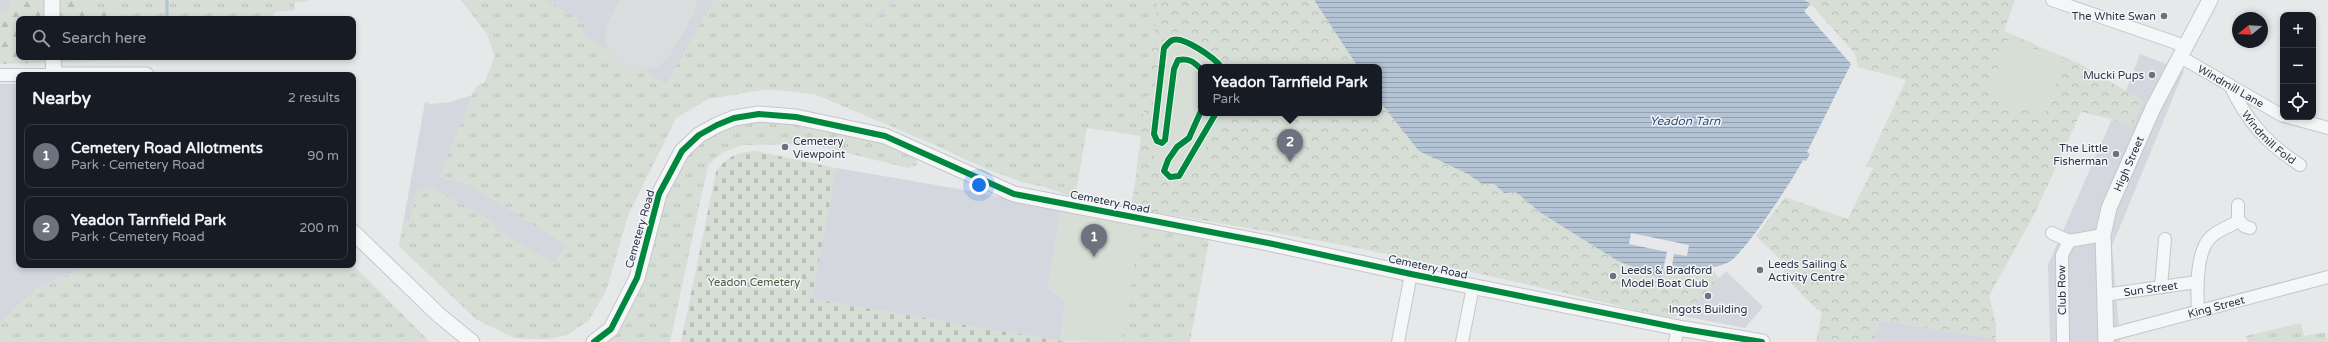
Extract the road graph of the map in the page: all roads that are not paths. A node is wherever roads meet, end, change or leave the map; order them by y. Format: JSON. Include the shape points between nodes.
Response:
{"nodes":[{"id":1,"x":52,"y":0,"type":"edge"},
{"id":2,"x":2052,"y":0,"type":"edge"},
{"id":3,"x":2210,"y":0,"type":"edge"},
{"id":4,"x":52,"y":16,"type":"edge"},
{"id":5,"x":2182,"y":51,"type":"junction"},
{"id":6,"x":53,"y":60,"type":"edge"},
{"id":7,"x":54,"y":72,"type":"edge"},
{"id":8,"x":0,"y":75,"type":"edge"},
{"id":9,"x":16,"y":75,"type":"edge"},
{"id":10,"x":2230,"y":85,"type":"junction"},
{"id":11,"x":2280,"y":114,"type":"edge"},
{"id":12,"x":2299,"y":120,"type":"edge"},
{"id":13,"x":2328,"y":128,"type":"edge"},
{"id":14,"x":2300,"y":165,"type":"dead end"},
{"id":15,"x":2238,"y":205,"type":"dead end"},
{"id":16,"x":2052,"y":233,"type":"dead end"},
{"id":17,"x":356,"y":235,"type":"edge"},
{"id":18,"x":2103,"y":235,"type":"junction"},
{"id":19,"x":2165,"y":239,"type":"dead end"},
{"id":20,"x":2069,"y":241,"type":"junction"},
{"id":21,"x":1411,"y":274,"type":"junction"},
{"id":22,"x":2328,"y":277,"type":"edge"},
{"id":23,"x":2197,"y":282,"type":"junction"},
{"id":24,"x":1473,"y":287,"type":"junction"},
{"id":25,"x":2161,"y":287,"type":"junction"},
{"id":26,"x":2104,"y":295,"type":"junction"},
{"id":27,"x":2198,"y":311,"type":"junction"},
{"id":28,"x":1677,"y":335,"type":"edge"},
{"id":29,"x":2105,"y":339,"type":"edge"},
{"id":30,"x":1746,"y":341,"type":"edge"},
{"id":31,"x":472,"y":342,"type":"edge"},
{"id":32,"x":594,"y":342,"type":"edge"},
{"id":33,"x":1398,"y":342,"type":"edge"},
{"id":34,"x":1462,"y":342,"type":"edge"},
{"id":35,"x":1762,"y":342,"type":"edge"},
{"id":36,"x":2063,"y":342,"type":"edge"}],
"edges":[{"from":1,"to":4,"type":"street"},
{"from":2,"to":5,"type":"street","name":"Windmill Lane"},
{"from":3,"to":5,"type":"street","name":"High Street"},
{"from":5,"to":10,"type":"street","name":"Windmill Lane"},
{"from":5,"to":18,"type":"street","name":"High Street","via":[[2153,108],[2109,208]]},
{"from":6,"to":7,"type":"street"},
{"from":8,"to":9,"type":"street"},
{"from":10,"to":11,"type":"street","name":"Windmill Lane"},
{"from":10,"to":14,"type":"street","name":"Windmill Fold","via":[[2241,108],[2257,129],[2277,150]]},
{"from":12,"to":13,"type":"street"},
{"from":15,"to":23,"type":"street","via":[[2236,215],[2244,225],[2211,237],[2204,246]]},
{"from":16,"to":20,"type":"street"},
{"from":17,"to":31,"type":"street","via":[[440,316]]},
{"from":18,"to":20,"type":"street"},
{"from":18,"to":26,"type":"street","name":"High Street"},
{"from":19,"to":25,"type":"street"},
{"from":20,"to":36,"type":"street","name":"Club Row","via":[[2062,255]]},
{"from":21,"to":24,"type":"street","name":"Cemetery Road"},
{"from":21,"to":32,"type":"street","name":"Cemetery Road","via":[[1268,243],[1014,194],[885,136],[796,117],[759,114],[734,118],[717,125],[699,135],[682,151],[659,194],[637,278],[611,329]]},
{"from":21,"to":33,"type":"street"},
{"from":22,"to":27,"type":"street","name":"King Street"},
{"from":23,"to":25,"type":"street","name":"Sun Street"},
{"from":23,"to":27,"type":"street"},
{"from":24,"to":28,"type":"street","name":"Cemetery Road"},
{"from":24,"to":34,"type":"street"},
{"from":25,"to":26,"type":"street","name":"Sun Street"},
{"from":26,"to":29,"type":"street","name":"High Street"},
{"from":27,"to":29,"type":"street","name":"King Street"},
{"from":28,"to":30,"type":"street","name":"Cemetery Road"},
{"from":30,"to":35,"type":"street","name":"Cemetery Road"}]}
